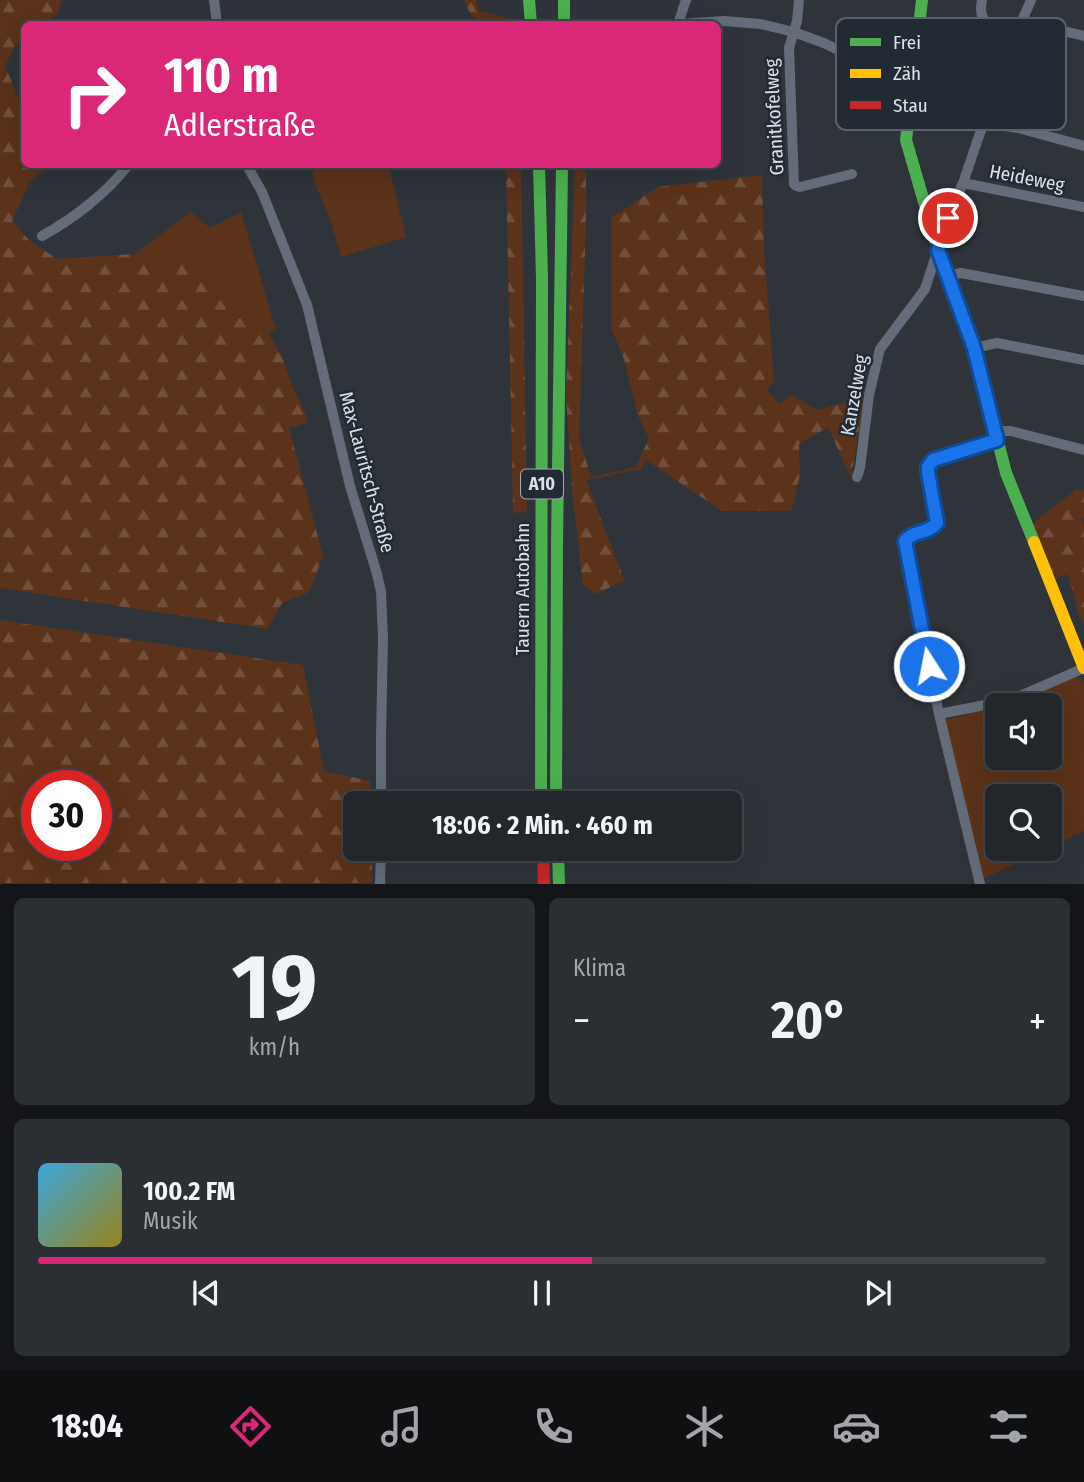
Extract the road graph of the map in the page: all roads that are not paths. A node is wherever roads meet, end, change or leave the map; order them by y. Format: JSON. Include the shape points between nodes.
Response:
{"nodes":[{"id":1,"x":214,"y":0,"type":"edge"},
{"id":2,"x":529,"y":0,"type":"edge"},
{"id":3,"x":564,"y":0,"type":"edge"},
{"id":4,"x":686,"y":0,"type":"edge"},
{"id":5,"x":799,"y":0,"type":"edge"},
{"id":6,"x":922,"y":0,"type":"edge"},
{"id":7,"x":982,"y":0,"type":"edge"},
{"id":8,"x":1031,"y":0,"type":"edge"},
{"id":9,"x":920,"y":18,"type":"edge"},
{"id":10,"x":984,"y":18,"type":"edge"},
{"id":11,"x":1023,"y":18,"type":"edge"},
{"id":12,"x":218,"y":21,"type":"edge"},
{"id":13,"x":531,"y":21,"type":"edge"},
{"id":14,"x":564,"y":21,"type":"edge"},
{"id":15,"x":680,"y":21,"type":"edge"},
{"id":16,"x":721,"y":21,"type":"edge"},
{"id":17,"x":794,"y":32,"type":"junction"},
{"id":18,"x":1066,"y":32,"type":"edge"},
{"id":19,"x":1084,"y":36,"type":"edge"},
{"id":20,"x":836,"y":49,"type":"edge"},
{"id":21,"x":907,"y":130,"type":"edge"},
{"id":22,"x":982,"y":130,"type":"edge"},
{"id":23,"x":1025,"y":130,"type":"edge"},
{"id":24,"x":1084,"y":146,"type":"edge"},
{"id":25,"x":126,"y":168,"type":"edge"},
{"id":26,"x":248,"y":168,"type":"edge"},
{"id":27,"x":539,"y":168,"type":"edge"},
{"id":28,"x":562,"y":168,"type":"edge"},
{"id":29,"x":852,"y":174,"type":"dead end"},
{"id":30,"x":963,"y":183,"type":"junction"},
{"id":31,"x":1084,"y":207,"type":"edge"},
{"id":32,"x":42,"y":236,"type":"dead end"},
{"id":33,"x":938,"y":250,"type":"junction"},
{"id":34,"x":947,"y":276,"type":"junction"},
{"id":35,"x":1084,"y":296,"type":"edge"},
{"id":36,"x":974,"y":348,"type":"junction"},
{"id":37,"x":1084,"y":360,"type":"edge"},
{"id":38,"x":996,"y":436,"type":"junction"},
{"id":39,"x":1084,"y":450,"type":"edge"},
{"id":40,"x":857,"y":477,"type":"dead end"},
{"id":41,"x":1084,"y":668,"type":"edge"},
{"id":42,"x":939,"y":714,"type":"junction"},
{"id":43,"x":381,"y":791,"type":"edge"},
{"id":44,"x":541,"y":791,"type":"edge"},
{"id":45,"x":556,"y":791,"type":"edge"},
{"id":46,"x":381,"y":861,"type":"edge"},
{"id":47,"x":543,"y":861,"type":"edge"},
{"id":48,"x":558,"y":861,"type":"edge"},
{"id":49,"x":380,"y":884,"type":"edge"},
{"id":50,"x":544,"y":884,"type":"edge"},
{"id":51,"x":559,"y":884,"type":"edge"},
{"id":52,"x":980,"y":884,"type":"edge"}],
"edges":[{"from":1,"to":12,"type":"street"},
{"from":2,"to":13,"type":"main road"},
{"from":3,"to":14,"type":"main road"},
{"from":4,"to":15,"type":"street"},
{"from":5,"to":17,"type":"street"},
{"from":6,"to":9,"type":"main road"},
{"from":7,"to":10,"type":"street"},
{"from":8,"to":11,"type":"street","name":"Kanzelweg"},
{"from":16,"to":17,"type":"street"},
{"from":17,"to":20,"type":"street"},
{"from":17,"to":29,"type":"street","name":"Granitkofelweg","via":[[789,48],[794,184],[800,187]]},
{"from":18,"to":19,"type":"street"},
{"from":21,"to":33,"type":"main road","via":[[906,140]]},
{"from":22,"to":30,"type":"street","name":"Kanzelweg"},
{"from":23,"to":24,"type":"street"},
{"from":25,"to":32,"type":"street","via":[[71,220]]},
{"from":26,"to":43,"type":"street","name":"Max-Lauritsch-Straße","via":[[307,304],[349,486],[377,574],[383,638]]},
{"from":27,"to":44,"type":"main road","name":"Tauern Autobahn","number":"A10"},
{"from":28,"to":45,"type":"main road","name":"Tauern Autobahn","number":"A10"},
{"from":30,"to":31,"type":"street","name":"Heideweg"},
{"from":30,"to":33,"type":"street","name":"Kanzelweg"},
{"from":33,"to":34,"type":"main road"},
{"from":33,"to":40,"type":"street","name":"Kanzelweg","via":[[925,289],[880,349]]},
{"from":34,"to":35,"type":"street","via":[[961,273]]},
{"from":34,"to":36,"type":"main road"},
{"from":36,"to":37,"type":"street","via":[[997,344]]},
{"from":36,"to":38,"type":"main road"},
{"from":38,"to":39,"type":"street","via":[[1011,430]]},
{"from":38,"to":41,"type":"main road","via":[[1021,514]]},
{"from":38,"to":42,"type":"street","via":[[933,460],[928,472],[937,523],[905,541]]},
{"from":41,"to":42,"type":"street","via":[[1011,700]]},
{"from":42,"to":52,"type":"street"},
{"from":46,"to":49,"type":"street"},
{"from":47,"to":50,"type":"main road"},
{"from":48,"to":51,"type":"main road"}]}
